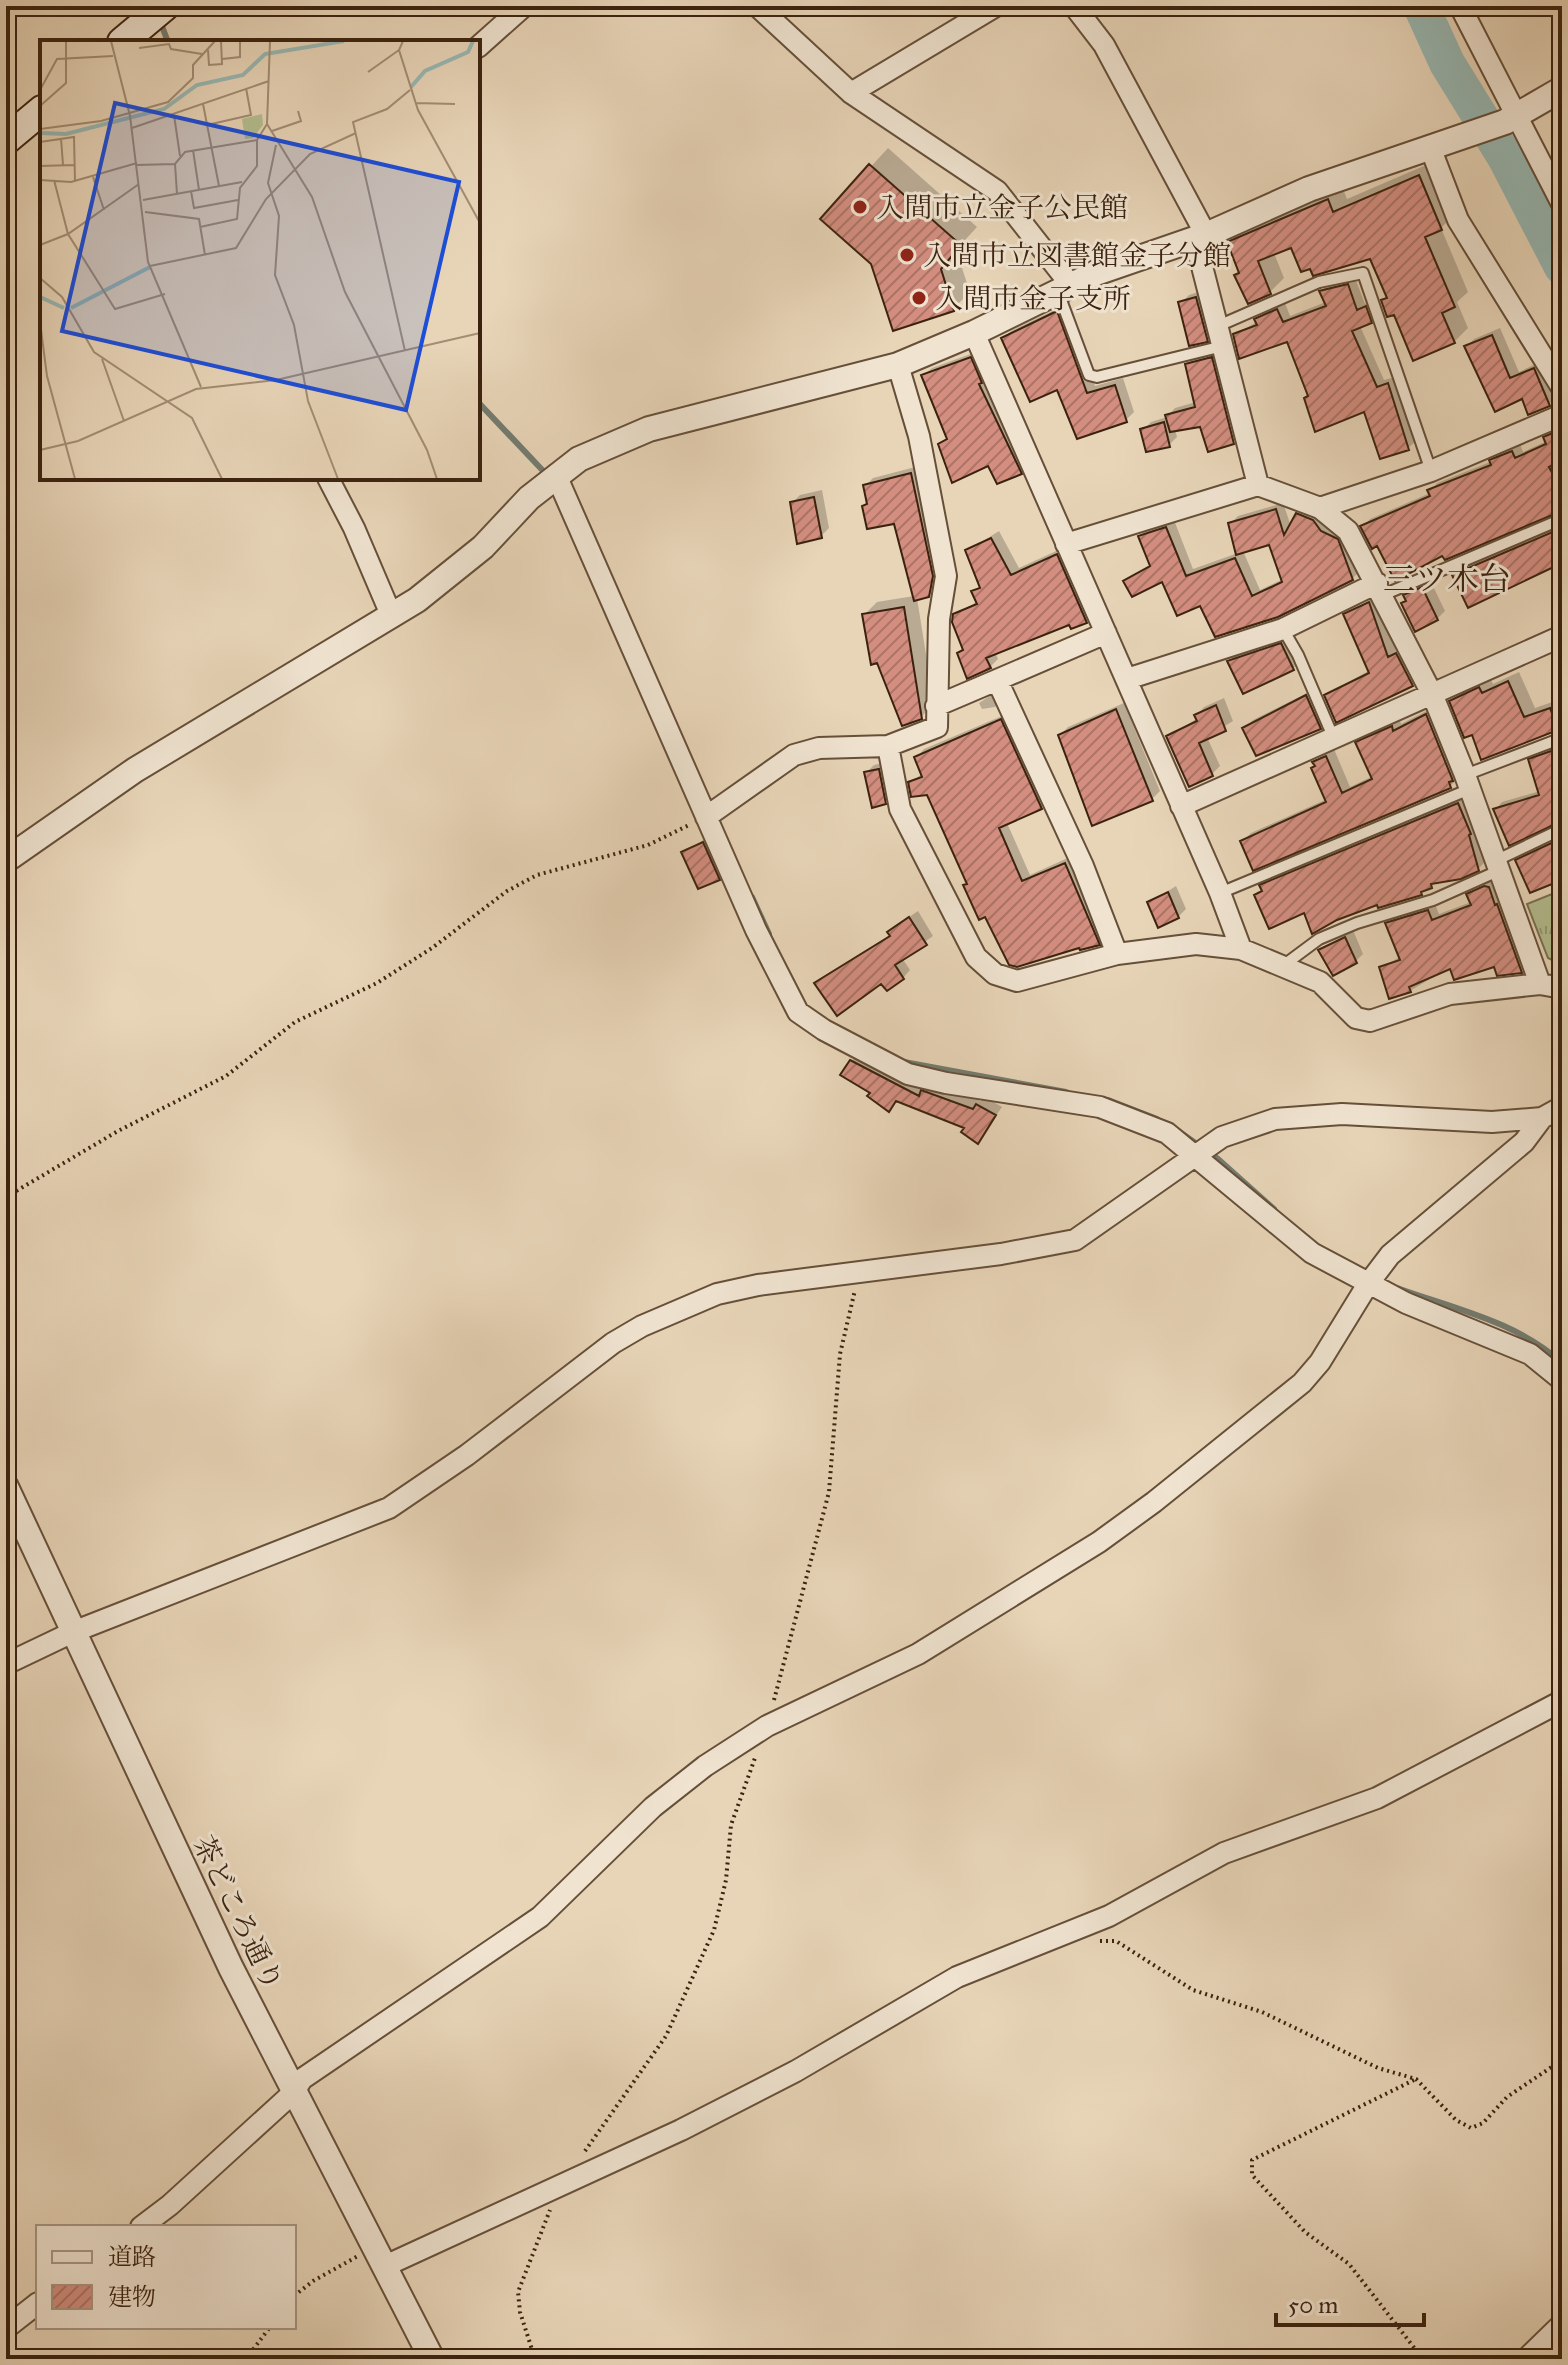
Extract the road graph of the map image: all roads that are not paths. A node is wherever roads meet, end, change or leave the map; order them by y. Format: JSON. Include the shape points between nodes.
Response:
{"nodes":[{"id":1,"x":165,"y":6,"type":"edge"},
{"id":2,"x":524,"y":6,"type":"edge"},
{"id":3,"x":757,"y":6,"type":"edge"},
{"id":4,"x":996,"y":6,"type":"edge"},
{"id":5,"x":1074,"y":6,"type":"edge"},
{"id":6,"x":1460,"y":6,"type":"edge"},
{"id":7,"x":124,"y":40,"type":"edge"},
{"id":8,"x":480,"y":45,"type":"edge"},
{"id":9,"x":1562,"y":89,"type":"edge"},
{"id":10,"x":851,"y":93,"type":"junction"},
{"id":11,"x":40,"y":112,"type":"edge"},
{"id":12,"x":1510,"y":119,"type":"junction"},
{"id":13,"x":6,"y":140,"type":"edge"},
{"id":14,"x":1438,"y":144,"type":"junction"},
{"id":15,"x":1562,"y":204,"type":"edge"},
{"id":16,"x":1200,"y":237,"type":"junction"},
{"id":17,"x":1064,"y":287,"type":"junction"},
{"id":18,"x":1218,"y":326,"type":"junction"},
{"id":19,"x":974,"y":333,"type":"junction"},
{"id":20,"x":1223,"y":346,"type":"junction"},
{"id":21,"x":898,"y":365,"type":"junction"},
{"id":22,"x":1562,"y":388,"type":"edge"},
{"id":23,"x":1562,"y":415,"type":"edge"},
{"id":24,"x":1431,"y":471,"type":"junction"},
{"id":25,"x":556,"y":475,"type":"junction"},
{"id":26,"x":329,"y":480,"type":"edge"},
{"id":27,"x":1258,"y":485,"type":"junction"},
{"id":28,"x":1320,"y":508,"type":"junction"},
{"id":29,"x":1562,"y":519,"type":"edge"},
{"id":30,"x":1066,"y":544,"type":"junction"},
{"id":31,"x":1380,"y":589,"type":"junction"},
{"id":32,"x":392,"y":617,"type":"junction"},
{"id":33,"x":1283,"y":629,"type":"junction"},
{"id":34,"x":1106,"y":633,"type":"junction"},
{"id":35,"x":1562,"y":637,"type":"edge"},
{"id":36,"x":1127,"y":679,"type":"junction"},
{"id":37,"x":997,"y":680,"type":"junction"},
{"id":38,"x":1433,"y":696,"type":"junction"},
{"id":39,"x":936,"y":706,"type":"junction"},
{"id":40,"x":1562,"y":738,"type":"edge"},
{"id":41,"x":1334,"y":739,"type":"junction"},
{"id":42,"x":888,"y":746,"type":"junction"},
{"id":43,"x":1468,"y":782,"type":"junction"},
{"id":44,"x":1181,"y":806,"type":"junction"},
{"id":45,"x":706,"y":817,"type":"junction"},
{"id":46,"x":1562,"y":829,"type":"edge"},
{"id":47,"x":6,"y":860,"type":"edge"},
{"id":48,"x":1497,"y":866,"type":"junction"},
{"id":49,"x":1220,"y":893,"type":"junction"},
{"id":50,"x":1241,"y":949,"type":"junction"},
{"id":51,"x":1117,"y":954,"type":"junction"},
{"id":52,"x":1284,"y":965,"type":"junction"},
{"id":53,"x":1540,"y":984,"type":"junction"},
{"id":54,"x":1562,"y":988,"type":"edge"},
{"id":55,"x":1562,"y":1107,"type":"edge"},
{"id":56,"x":1542,"y":1118,"type":"junction"},
{"id":57,"x":1194,"y":1155,"type":"junction"},
{"id":58,"x":1368,"y":1284,"type":"junction"},
{"id":59,"x":1562,"y":1380,"type":"edge"},
{"id":60,"x":6,"y":1487,"type":"edge"},
{"id":61,"x":73,"y":1632,"type":"junction"},
{"id":62,"x":6,"y":1664,"type":"edge"},
{"id":63,"x":1562,"y":1701,"type":"edge"},
{"id":64,"x":294,"y":2092,"type":"junction"},
{"id":65,"x":144,"y":2225,"type":"edge"},
{"id":66,"x":380,"y":2257,"type":"junction"},
{"id":67,"x":36,"y":2305,"type":"edge"},
{"id":68,"x":1562,"y":2324,"type":"edge"},
{"id":69,"x":6,"y":2328,"type":"edge"},
{"id":70,"x":432,"y":2359,"type":"edge"},
{"id":71,"x":1526,"y":2359,"type":"edge"}],
"edges":[{"from":1,"to":7,"type":"main road"},
{"from":2,"to":8,"type":"street"},
{"from":3,"to":10,"type":"street"},
{"from":4,"to":10,"type":"street"},
{"from":5,"to":16,"type":"street","via":[[1104,45]]},
{"from":6,"to":12,"type":"street"},
{"from":9,"to":12,"type":"street"},
{"from":10,"to":17,"type":"street","via":[[997,191]]},
{"from":11,"to":13,"type":"main road"},
{"from":12,"to":14,"type":"street"},
{"from":12,"to":15,"type":"street"},
{"from":14,"to":16,"type":"street","via":[[1309,189]]},
{"from":14,"to":22,"type":"street","via":[[1458,220]]},
{"from":16,"to":17,"type":"street"},
{"from":16,"to":18,"type":"street"},
{"from":17,"to":19,"type":"street"},
{"from":17,"to":20,"type":"lane","via":[[1089,375]]},
{"from":18,"to":20,"type":"street"},
{"from":18,"to":24,"type":"lane","via":[[1319,282],[1363,273]]},
{"from":19,"to":21,"type":"street"},
{"from":19,"to":30,"type":"street"},
{"from":20,"to":27,"type":"street"},
{"from":21,"to":25,"type":"street","via":[[649,429],[579,459]]},
{"from":21,"to":39,"type":"street","via":[[919,436],[946,576]]},
{"from":23,"to":24,"type":"street"},
{"from":24,"to":28,"type":"street"},
{"from":25,"to":32,"type":"street","via":[[450,576]]},
{"from":25,"to":45,"type":"street"},
{"from":26,"to":32,"type":"street"},
{"from":27,"to":28,"type":"street"},
{"from":27,"to":30,"type":"street"},
{"from":28,"to":31,"type":"street","via":[[1348,531]]},
{"from":29,"to":31,"type":"lane"},
{"from":30,"to":34,"type":"street"},
{"from":31,"to":33,"type":"street"},
{"from":31,"to":38,"type":"street"},
{"from":32,"to":47,"type":"street","via":[[135,770]]},
{"from":33,"to":36,"type":"street"},
{"from":33,"to":41,"type":"lane"},
{"from":34,"to":36,"type":"street"},
{"from":34,"to":37,"type":"street"},
{"from":35,"to":38,"type":"street"},
{"from":36,"to":44,"type":"street"},
{"from":37,"to":39,"type":"street"},
{"from":37,"to":51,"type":"street","via":[[1083,866]]},
{"from":38,"to":41,"type":"street"},
{"from":38,"to":43,"type":"street"},
{"from":39,"to":42,"type":"street","via":[[937,727]]},
{"from":40,"to":43,"type":"lane"},
{"from":41,"to":44,"type":"street"},
{"from":42,"to":45,"type":"street","via":[[819,748],[794,755]]},
{"from":42,"to":51,"type":"street","via":[[900,809],[976,957],[995,974],[1017,981]]},
{"from":43,"to":48,"type":"street"},
{"from":43,"to":49,"type":"lane"},
{"from":44,"to":49,"type":"street"},
{"from":45,"to":57,"type":"street","via":[[798,1012],[908,1074],[1100,1107],[1167,1133]]},
{"from":46,"to":48,"type":"lane"},
{"from":48,"to":52,"type":"lane","via":[[1433,900],[1331,933]]},
{"from":48,"to":53,"type":"street"},
{"from":49,"to":50,"type":"street"},
{"from":50,"to":51,"type":"street","via":[[1196,944]]},
{"from":50,"to":52,"type":"street"},
{"from":52,"to":53,"type":"street","via":[[1320,982],[1356,1018],[1370,1021],[1450,994]]},
{"from":53,"to":54,"type":"street"},
{"from":55,"to":56,"type":"street"},
{"from":56,"to":57,"type":"street","via":[[1492,1122],[1302,1115],[1251,1125]]},
{"from":56,"to":58,"type":"street","via":[[1524,1142],[1390,1255]]},
{"from":57,"to":58,"type":"street","via":[[1312,1253]]},
{"from":57,"to":61,"type":"street","via":[[1075,1240],[758,1285],[686,1305],[613,1343],[389,1508]]},
{"from":58,"to":59,"type":"street","via":[[1530,1354]]},
{"from":58,"to":64,"type":"street","via":[[1302,1383],[1154,1502],[918,1654],[767,1726],[678,1785],[540,1917],[335,2055],[302,2079]]},
{"from":60,"to":61,"type":"street","name":"茶どころ通り"},
{"from":61,"to":62,"type":"street"},
{"from":61,"to":64,"type":"street","name":"茶どころ通り"},
{"from":63,"to":66,"type":"street","via":[[1377,1798],[1224,1853],[1109,1916],[957,1977],[796,2071],[681,2130],[561,2185]]},
{"from":64,"to":65,"type":"street"},
{"from":64,"to":66,"type":"street","name":"茶どころ通り"},
{"from":66,"to":70,"type":"street","name":"茶どころ通り"},
{"from":67,"to":69,"type":"street"},
{"from":68,"to":71,"type":"street"}]}
